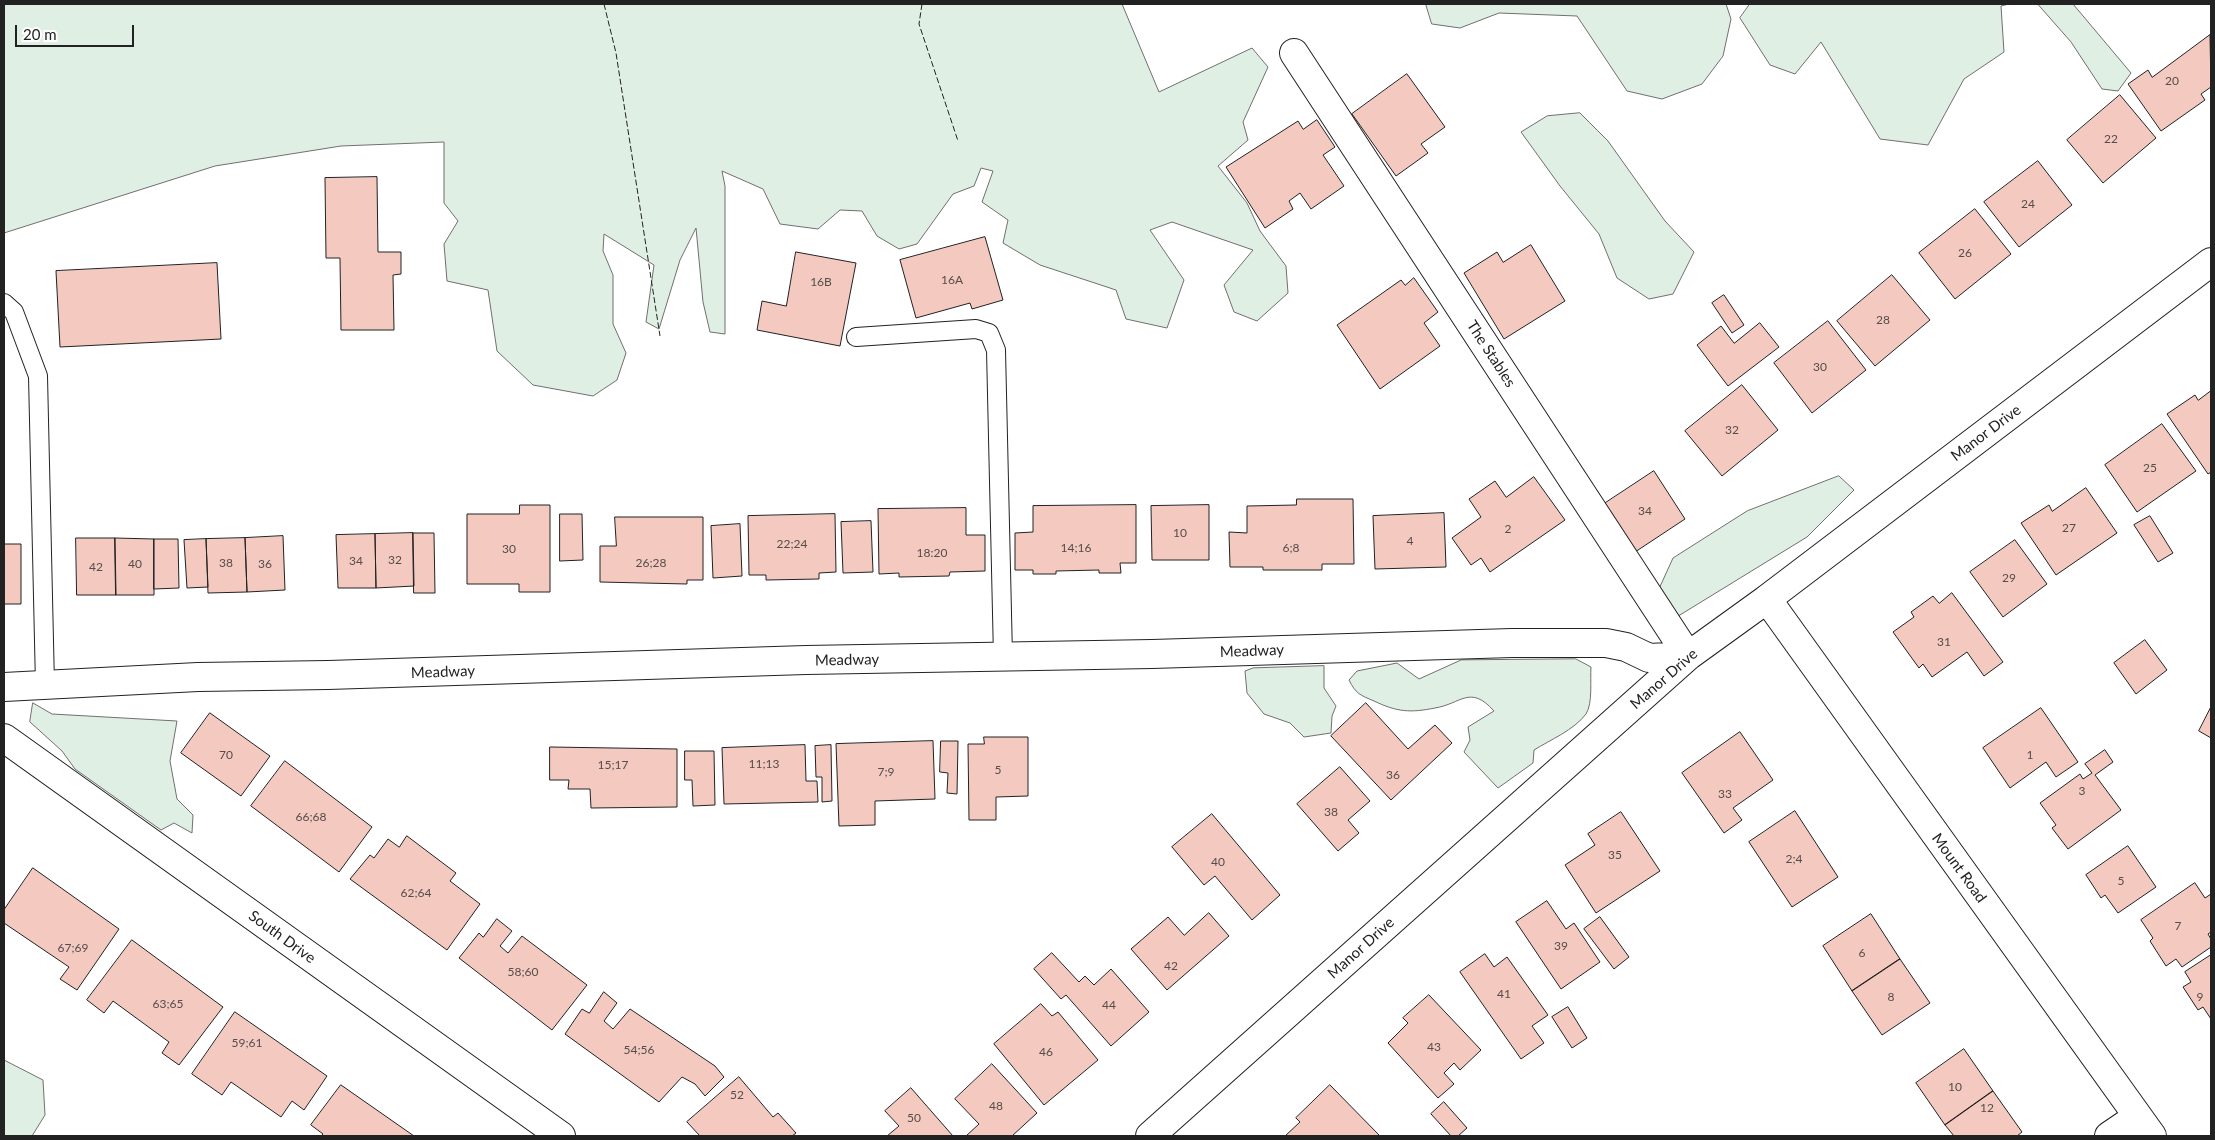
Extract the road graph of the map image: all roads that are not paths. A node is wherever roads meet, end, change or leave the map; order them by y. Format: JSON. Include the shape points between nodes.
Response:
{"nodes":[{"id":1,"x":1294,"y":53,"type":"dead end"},
{"id":2,"x":2211,"y":262,"type":"edge"},
{"id":3,"x":4,"y":303,"type":"edge"},
{"id":4,"x":856,"y":337,"type":"dead end"},
{"id":5,"x":1767,"y":599,"type":"junction"},
{"id":6,"x":1688,"y":656,"type":"junction"},
{"id":7,"x":1004,"y":657,"type":"junction"},
{"id":8,"x":45,"y":685,"type":"junction"},
{"id":9,"x":4,"y":687,"type":"edge"},
{"id":10,"x":4,"y":738,"type":"edge"},
{"id":11,"x":2144,"y":1126,"type":"edge"},
{"id":12,"x":561,"y":1136,"type":"edge"},
{"id":13,"x":1150,"y":1136,"type":"edge"},
{"id":14,"x":2108,"y":1136,"type":"edge"}],
"edges":[{"from":1,"to":6,"type":"street","name":"The Stables"},
{"from":2,"to":5,"type":"street","name":"Manor Drive"},
{"from":3,"to":8,"type":"lane","via":[[14,312],[38,376]]},
{"from":4,"to":7,"type":"lane","via":[[976,329],[989,333],[996,350]]},
{"from":5,"to":6,"type":"street","name":"Manor Drive"},
{"from":5,"to":11,"type":"street","name":"Mount Road"},
{"from":6,"to":7,"type":"street","name":"Meadway","via":[[1649,658],[1606,642]]},
{"from":6,"to":13,"type":"street","name":"Manor Drive"},
{"from":7,"to":8,"type":"street","name":"Meadway","via":[[198,676]]},
{"from":8,"to":9,"type":"street","name":"Meadway"},
{"from":10,"to":12,"type":"street","name":"South Drive"},
{"from":11,"to":14,"type":"street"}]}
